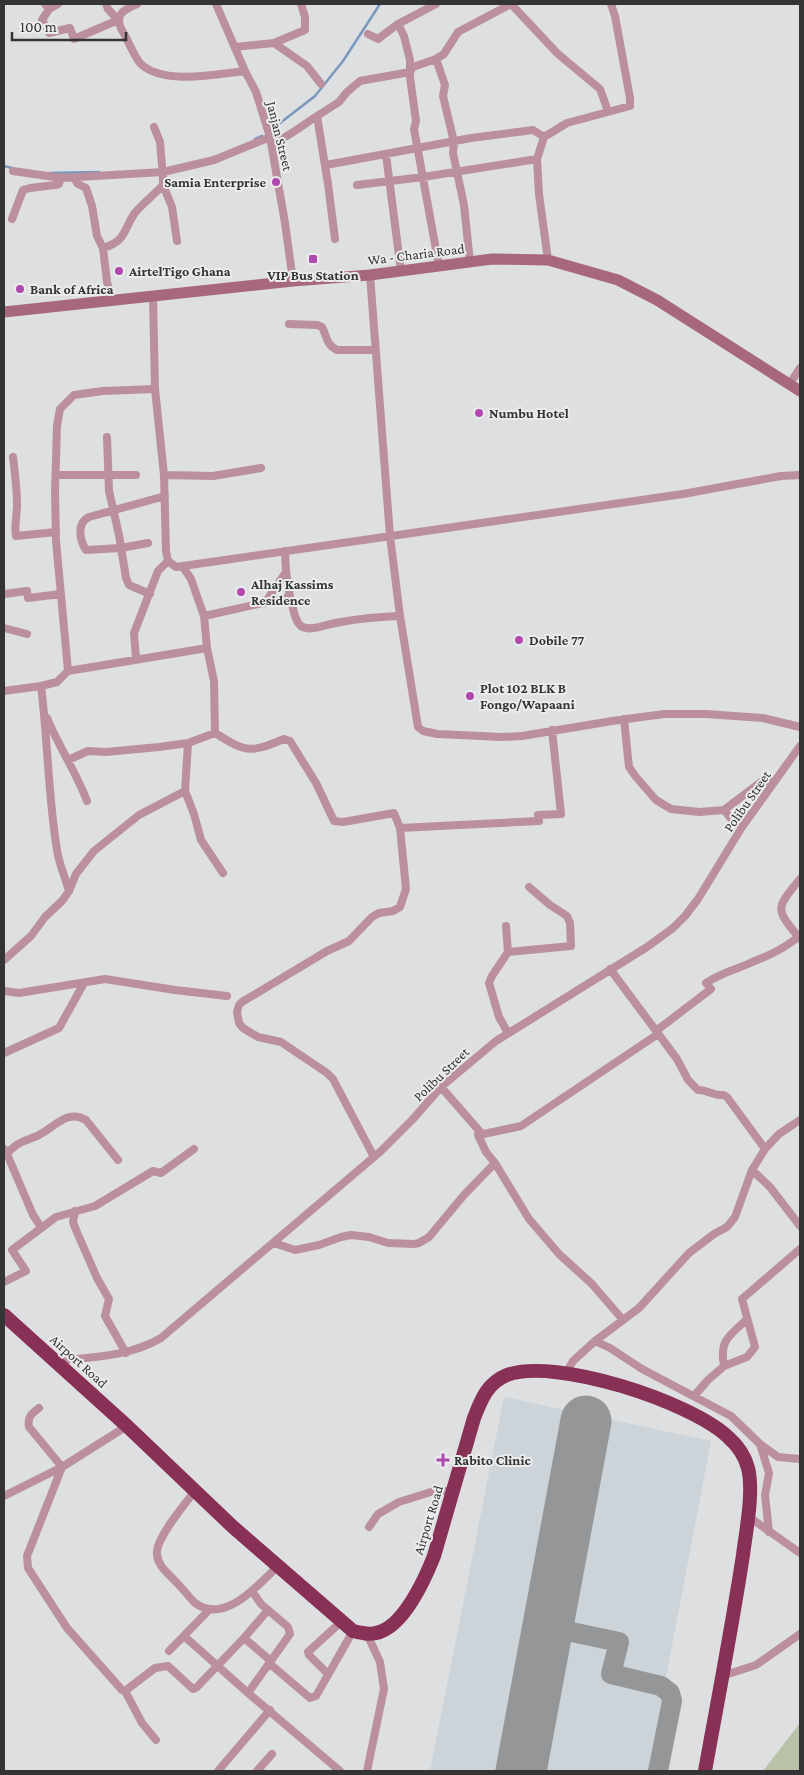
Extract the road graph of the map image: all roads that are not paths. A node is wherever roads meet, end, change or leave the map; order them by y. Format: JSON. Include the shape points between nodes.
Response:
{"nodes":[{"id":1,"x":58,"y":4,"type":"edge"},
{"id":2,"x":106,"y":4,"type":"edge"},
{"id":3,"x":138,"y":4,"type":"edge"},
{"id":4,"x":216,"y":4,"type":"edge"},
{"id":5,"x":301,"y":4,"type":"edge"},
{"id":6,"x":434,"y":4,"type":"edge"},
{"id":7,"x":511,"y":4,"type":"edge"},
{"id":8,"x":611,"y":4,"type":"edge"},
{"id":9,"x":47,"y":7,"type":"edge"},
{"id":10,"x":118,"y":20,"type":"junction"},
{"id":11,"x":398,"y":24,"type":"junction"},
{"id":12,"x":368,"y":34,"type":"dead end"},
{"id":13,"x":274,"y":43,"type":"junction"},
{"id":14,"x":235,"y":48,"type":"junction"},
{"id":15,"x":436,"y":59,"type":"junction"},
{"id":16,"x":245,"y":71,"type":"junction"},
{"id":17,"x":410,"y":72,"type":"junction"},
{"id":18,"x":321,"y":84,"type":"dead end"},
{"id":19,"x":608,"y":111,"type":"junction"},
{"id":20,"x":317,"y":116,"type":"junction"},
{"id":21,"x":154,"y":127,"type":"dead end"},
{"id":22,"x":544,"y":137,"type":"junction"},
{"id":23,"x":271,"y":140,"type":"junction"},
{"id":24,"x":454,"y":142,"type":"junction"},
{"id":25,"x":418,"y":148,"type":"junction"},
{"id":26,"x":386,"y":155,"type":"junction"},
{"id":27,"x":537,"y":159,"type":"junction"},
{"id":28,"x":326,"y":165,"type":"junction"},
{"id":29,"x":162,"y":169,"type":"junction"},
{"id":30,"x":13,"y":171,"type":"dead end"},
{"id":31,"x":457,"y":171,"type":"junction"},
{"id":32,"x":423,"y":177,"type":"junction"},
{"id":33,"x":61,"y":178,"type":"junction"},
{"id":34,"x":74,"y":178,"type":"junction"},
{"id":35,"x":390,"y":181,"type":"junction"},
{"id":36,"x":164,"y":185,"type":"junction"},
{"id":37,"x":357,"y":185,"type":"dead end"},
{"id":38,"x":12,"y":219,"type":"dead end"},
{"id":39,"x":335,"y":239,"type":"dead end"},
{"id":40,"x":177,"y":241,"type":"dead end"},
{"id":41,"x":103,"y":248,"type":"junction"},
{"id":42,"x":548,"y":260,"type":"junction"},
{"id":43,"x":470,"y":262,"type":"junction"},
{"id":44,"x":439,"y":266,"type":"junction"},
{"id":45,"x":401,"y":271,"type":"junction"},
{"id":46,"x":370,"y":275,"type":"junction"},
{"id":47,"x":293,"y":281,"type":"junction"},
{"id":48,"x":154,"y":296,"type":"junction"},
{"id":49,"x":112,"y":300,"type":"junction"},
{"id":50,"x":4,"y":312,"type":"edge"},
{"id":51,"x":289,"y":324,"type":"dead end"},
{"id":52,"x":375,"y":350,"type":"junction"},
{"id":53,"x":800,"y":368,"type":"edge"},
{"id":54,"x":790,"y":385,"type":"junction"},
{"id":55,"x":155,"y":389,"type":"junction"},
{"id":56,"x":800,"y":391,"type":"edge"},
{"id":57,"x":107,"y":437,"type":"dead end"},
{"id":58,"x":13,"y":458,"type":"dead end"},
{"id":59,"x":261,"y":468,"type":"dead end"},
{"id":60,"x":108,"y":474,"type":"junction"},
{"id":61,"x":56,"y":475,"type":"junction"},
{"id":62,"x":136,"y":475,"type":"dead end"},
{"id":63,"x":164,"y":475,"type":"junction"},
{"id":64,"x":800,"y":475,"type":"edge"},
{"id":65,"x":165,"y":496,"type":"junction"},
{"id":66,"x":113,"y":511,"type":"junction"},
{"id":67,"x":56,"y":532,"type":"junction"},
{"id":68,"x":390,"y":536,"type":"junction"},
{"id":69,"x":148,"y":543,"type":"dead end"},
{"id":70,"x":121,"y":548,"type":"junction"},
{"id":71,"x":285,"y":551,"type":"junction"},
{"id":72,"x":168,"y":562,"type":"junction"},
{"id":73,"x":183,"y":567,"type":"junction"},
{"id":74,"x":286,"y":572,"type":"junction"},
{"id":75,"x":4,"y":594,"type":"edge"},
{"id":76,"x":61,"y":594,"type":"junction"},
{"id":77,"x":150,"y":594,"type":"junction"},
{"id":78,"x":290,"y":597,"type":"junction"},
{"id":79,"x":265,"y":603,"type":"junction"},
{"id":80,"x":204,"y":616,"type":"junction"},
{"id":81,"x":400,"y":616,"type":"junction"},
{"id":82,"x":4,"y":628,"type":"edge"},
{"id":83,"x":27,"y":634,"type":"dead end"},
{"id":84,"x":206,"y":648,"type":"junction"},
{"id":85,"x":136,"y":658,"type":"junction"},
{"id":86,"x":68,"y":671,"type":"junction"},
{"id":87,"x":41,"y":686,"type":"junction"},
{"id":88,"x":4,"y":691,"type":"edge"},
{"id":89,"x":44,"y":711,"type":"junction"},
{"id":90,"x":624,"y":719,"type":"junction"},
{"id":91,"x":800,"y":727,"type":"edge"},
{"id":92,"x":552,"y":730,"type":"junction"},
{"id":93,"x":214,"y":733,"type":"junction"},
{"id":94,"x":188,"y":743,"type":"junction"},
{"id":95,"x":800,"y":746,"type":"edge"},
{"id":96,"x":68,"y":760,"type":"junction"},
{"id":97,"x":775,"y":781,"type":"junction"},
{"id":98,"x":185,"y":791,"type":"junction"},
{"id":99,"x":87,"y":802,"type":"dead end"},
{"id":100,"x":724,"y":810,"type":"junction"},
{"id":101,"x":742,"y":827,"type":"junction"},
{"id":102,"x":400,"y":828,"type":"junction"},
{"id":103,"x":222,"y":873,"type":"dead end"},
{"id":104,"x":800,"y":879,"type":"edge"},
{"id":105,"x":529,"y":887,"type":"dead end"},
{"id":106,"x":69,"y":891,"type":"junction"},
{"id":107,"x":506,"y":926,"type":"dead end"},
{"id":108,"x":799,"y":938,"type":"edge"},
{"id":109,"x":508,"y":952,"type":"junction"},
{"id":110,"x":4,"y":960,"type":"edge"},
{"id":111,"x":610,"y":969,"type":"junction"},
{"id":112,"x":84,"y":983,"type":"junction"},
{"id":113,"x":4,"y":991,"type":"edge"},
{"id":114,"x":227,"y":996,"type":"dead end"},
{"id":115,"x":657,"y":1032,"type":"junction"},
{"id":116,"x":508,"y":1033,"type":"junction"},
{"id":117,"x":4,"y":1053,"type":"edge"},
{"id":118,"x":441,"y":1087,"type":"junction"},
{"id":119,"x":800,"y":1120,"type":"edge"},
{"id":120,"x":478,"y":1135,"type":"junction"},
{"id":121,"x":194,"y":1149,"type":"dead end"},
{"id":122,"x":765,"y":1149,"type":"junction"},
{"id":123,"x":6,"y":1152,"type":"edge"},
{"id":124,"x":374,"y":1157,"type":"junction"},
{"id":125,"x":118,"y":1160,"type":"dead end"},
{"id":126,"x":495,"y":1163,"type":"junction"},
{"id":127,"x":752,"y":1170,"type":"junction"},
{"id":128,"x":75,"y":1211,"type":"junction"},
{"id":129,"x":800,"y":1226,"type":"edge"},
{"id":130,"x":41,"y":1227,"type":"junction"},
{"id":131,"x":274,"y":1243,"type":"junction"},
{"id":132,"x":800,"y":1249,"type":"edge"},
{"id":133,"x":4,"y":1282,"type":"edge"},
{"id":134,"x":4,"y":1315,"type":"edge"},
{"id":135,"x":747,"y":1319,"type":"junction"},
{"id":136,"x":623,"y":1320,"type":"junction"},
{"id":137,"x":595,"y":1341,"type":"junction"},
{"id":138,"x":126,"y":1353,"type":"junction"},
{"id":139,"x":54,"y":1361,"type":"junction"},
{"id":140,"x":724,"y":1366,"type":"junction"},
{"id":141,"x":566,"y":1373,"type":"junction"},
{"id":142,"x":694,"y":1396,"type":"junction"},
{"id":143,"x":39,"y":1408,"type":"dead end"},
{"id":144,"x":127,"y":1426,"type":"junction"},
{"id":145,"x":760,"y":1444,"type":"junction"},
{"id":146,"x":800,"y":1459,"type":"edge"},
{"id":147,"x":62,"y":1467,"type":"junction"},
{"id":148,"x":194,"y":1490,"type":"junction"},
{"id":149,"x":453,"y":1491,"type":"junction"},
{"id":150,"x":4,"y":1496,"type":"edge"},
{"id":151,"x":748,"y":1517,"type":"junction"},
{"id":152,"x":369,"y":1527,"type":"dead end"},
{"id":153,"x":769,"y":1532,"type":"junction"},
{"id":154,"x":800,"y":1553,"type":"edge"},
{"id":155,"x":278,"y":1566,"type":"junction"},
{"id":156,"x":252,"y":1591,"type":"junction"},
{"id":157,"x":210,"y":1609,"type":"junction"},
{"id":158,"x":268,"y":1610,"type":"junction"},
{"id":159,"x":342,"y":1621,"type":"junction"},
{"id":160,"x":353,"y":1631,"type":"junction"},
{"id":161,"x":367,"y":1634,"type":"junction"},
{"id":162,"x":800,"y":1634,"type":"edge"},
{"id":163,"x":184,"y":1636,"type":"junction"},
{"id":164,"x":244,"y":1638,"type":"junction"},
{"id":165,"x":169,"y":1651,"type":"dead end"},
{"id":166,"x":270,"y":1662,"type":"junction"},
{"id":167,"x":218,"y":1665,"type":"junction"},
{"id":168,"x":328,"y":1674,"type":"junction"},
{"id":169,"x":722,"y":1676,"type":"junction"},
{"id":170,"x":125,"y":1691,"type":"junction"},
{"id":171,"x":248,"y":1693,"type":"junction"},
{"id":172,"x":270,"y":1710,"type":"junction"},
{"id":173,"x":156,"y":1740,"type":"dead end"},
{"id":174,"x":272,"y":1754,"type":"dead end"},
{"id":175,"x":218,"y":1771,"type":"edge"},
{"id":176,"x":257,"y":1771,"type":"edge"},
{"id":177,"x":340,"y":1771,"type":"edge"},
{"id":178,"x":367,"y":1771,"type":"edge"},
{"id":179,"x":705,"y":1771,"type":"edge"}],
"edges":[{"from":1,"to":9,"type":"street"},
{"from":2,"to":10,"type":"street"},
{"from":3,"to":10,"type":"street","via":[[127,9]]},
{"from":4,"to":14,"type":"street","name":"Janjan Street"},
{"from":5,"to":13,"type":"street","via":[[305,30]]},
{"from":6,"to":11,"type":"street"},
{"from":7,"to":15,"type":"street","via":[[458,32],[444,54]]},
{"from":7,"to":19,"type":"street","via":[[558,54],[600,89]]},
{"from":8,"to":19,"type":"street","via":[[630,106]]},
{"from":9,"to":10,"type":"street","via":[[42,20],[48,33],[70,28],[74,39]]},
{"from":10,"to":16,"type":"street","via":[[142,65],[156,73],[184,76]]},
{"from":11,"to":12,"type":"street","via":[[378,39]]},
{"from":11,"to":17,"type":"street","via":[[404,36]]},
{"from":13,"to":14,"type":"street"},
{"from":13,"to":18,"type":"street","via":[[307,66]]},
{"from":14,"to":16,"type":"street","name":"Janjan Street"},
{"from":15,"to":17,"type":"street","via":[[413,67]]},
{"from":15,"to":24,"type":"street","via":[[445,85],[443,96]]},
{"from":16,"to":23,"type":"street","name":"Janjan Street","via":[[258,98]]},
{"from":17,"to":20,"type":"street","via":[[360,81],[339,102]]},
{"from":17,"to":25,"type":"street"},
{"from":19,"to":22,"type":"street","via":[[567,123]]},
{"from":20,"to":23,"type":"street","via":[[281,140]]},
{"from":20,"to":28,"type":"street"},
{"from":21,"to":29,"type":"street","via":[[160,142]]},
{"from":22,"to":24,"type":"street","via":[[533,130]]},
{"from":22,"to":27,"type":"street"},
{"from":23,"to":29,"type":"street","via":[[214,160]]},
{"from":23,"to":47,"type":"street","name":"Janjan Street"},
{"from":24,"to":25,"type":"street"},
{"from":24,"to":31,"type":"street"},
{"from":25,"to":26,"type":"street"},
{"from":25,"to":32,"type":"street"},
{"from":26,"to":28,"type":"street"},
{"from":26,"to":35,"type":"street"},
{"from":27,"to":31,"type":"street"},
{"from":27,"to":42,"type":"street"},
{"from":28,"to":39,"type":"street"},
{"from":29,"to":34,"type":"street"},
{"from":29,"to":36,"type":"street"},
{"from":30,"to":33,"type":"street"},
{"from":31,"to":32,"type":"street"},
{"from":31,"to":43,"type":"street"},
{"from":32,"to":35,"type":"street"},
{"from":32,"to":44,"type":"street"},
{"from":33,"to":34,"type":"street"},
{"from":33,"to":38,"type":"street","via":[[56,185],[23,190]]},
{"from":34,"to":41,"type":"street","via":[[86,188],[97,236]]},
{"from":35,"to":37,"type":"street"},
{"from":35,"to":45,"type":"street"},
{"from":36,"to":40,"type":"street","via":[[172,207]]},
{"from":36,"to":41,"type":"street","via":[[135,212],[122,237]]},
{"from":41,"to":49,"type":"street"},
{"from":42,"to":43,"type":"street","name":"Wa - Charia Road"},
{"from":42,"to":54,"type":"street","name":"Wa - Charia Road","via":[[618,280],[657,300]]},
{"from":43,"to":44,"type":"street","name":"Wa - Charia Road"},
{"from":44,"to":45,"type":"street","name":"Wa - Charia Road"},
{"from":45,"to":46,"type":"street","name":"Wa - Charia Road"},
{"from":46,"to":47,"type":"street","name":"Wa - Charia Road"},
{"from":46,"to":52,"type":"street"},
{"from":47,"to":48,"type":"street","name":"Wa - Charia Road"},
{"from":48,"to":49,"type":"street","name":"Wa - Charia Road"},
{"from":48,"to":55,"type":"street"},
{"from":49,"to":50,"type":"street","name":"Wa - Charia Road"},
{"from":51,"to":52,"type":"street","via":[[322,326],[328,343],[337,350]]},
{"from":52,"to":68,"type":"street"},
{"from":53,"to":54,"type":"street"},
{"from":54,"to":56,"type":"street","name":"Wa - Charia Road"},
{"from":55,"to":61,"type":"street","via":[[74,395],[60,409]]},
{"from":55,"to":63,"type":"street"},
{"from":57,"to":60,"type":"street"},
{"from":58,"to":67,"type":"street","via":[[16,536]]},
{"from":59,"to":63,"type":"street","via":[[213,476]]},
{"from":60,"to":61,"type":"street"},
{"from":60,"to":62,"type":"street"},
{"from":60,"to":66,"type":"street"},
{"from":61,"to":67,"type":"street"},
{"from":63,"to":65,"type":"street"},
{"from":64,"to":68,"type":"street"},
{"from":65,"to":66,"type":"street"},
{"from":65,"to":72,"type":"street"},
{"from":66,"to":70,"type":"street"},
{"from":66,"to":70,"type":"street","via":[[85,518],[80,533],[86,550]]},
{"from":67,"to":76,"type":"street"},
{"from":68,"to":71,"type":"street"},
{"from":68,"to":81,"type":"street"},
{"from":69,"to":70,"type":"street"},
{"from":70,"to":77,"type":"street","via":[[129,585]]},
{"from":71,"to":73,"type":"street"},
{"from":71,"to":74,"type":"street"},
{"from":72,"to":73,"type":"street"},
{"from":72,"to":77,"type":"street","via":[[158,571]]},
{"from":73,"to":80,"type":"street","via":[[194,586]]},
{"from":74,"to":78,"type":"street"},
{"from":74,"to":79,"type":"street"},
{"from":75,"to":76,"type":"street","via":[[27,591],[28,598]]},
{"from":76,"to":86,"type":"street"},
{"from":77,"to":85,"type":"street","via":[[134,633]]},
{"from":78,"to":79,"type":"street"},
{"from":78,"to":81,"type":"street","via":[[298,624],[304,628],[375,616]]},
{"from":79,"to":80,"type":"street"},
{"from":80,"to":84,"type":"street"},
{"from":81,"to":92,"type":"street","via":[[418,726],[423,731],[502,737]]},
{"from":82,"to":83,"type":"street"},
{"from":84,"to":85,"type":"street"},
{"from":84,"to":93,"type":"street","via":[[214,681]]},
{"from":85,"to":86,"type":"street"},
{"from":86,"to":87,"type":"street","via":[[57,682]]},
{"from":87,"to":88,"type":"street"},
{"from":87,"to":89,"type":"street"},
{"from":89,"to":96,"type":"street"},
{"from":89,"to":106,"type":"street","via":[[57,852]]},
{"from":90,"to":91,"type":"street","via":[[664,714],[706,714],[763,718]]},
{"from":90,"to":92,"type":"street"},
{"from":90,"to":100,"type":"street","via":[[629,767],[656,800],[671,809]]},
{"from":92,"to":102,"type":"street","via":[[561,814],[538,815],[538,821]]},
{"from":93,"to":94,"type":"street"},
{"from":93,"to":102,"type":"street","via":[[250,750],[288,739],[316,783],[334,821],[394,813]]},
{"from":94,"to":96,"type":"street","via":[[88,752]]},
{"from":94,"to":98,"type":"street"},
{"from":95,"to":97,"type":"street","name":"Polibu Street"},
{"from":96,"to":99,"type":"street"},
{"from":97,"to":100,"type":"street","via":[[761,782]]},
{"from":97,"to":101,"type":"street","name":"Polibu Street"},
{"from":98,"to":103,"type":"street","via":[[201,840]]},
{"from":98,"to":106,"type":"street","via":[[139,815],[94,851],[76,874]]},
{"from":100,"to":101,"type":"street"},
{"from":101,"to":111,"type":"street","name":"Polibu Street","via":[[685,916],[647,947]]},
{"from":102,"to":124,"type":"street","via":[[406,889],[400,907],[372,917],[349,941],[242,1002],[237,1012],[243,1028],[258,1037],[281,1042],[327,1073],[338,1087]]},
{"from":104,"to":108,"type":"street","via":[[780,908]]},
{"from":105,"to":109,"type":"street","via":[[567,916],[570,946]]},
{"from":106,"to":110,"type":"street","via":[[31,936]]},
{"from":107,"to":109,"type":"street"},
{"from":108,"to":115,"type":"street","via":[[771,955],[715,976],[706,983],[711,989]]},
{"from":109,"to":116,"type":"street","via":[[489,983]]},
{"from":111,"to":115,"type":"street"},
{"from":111,"to":116,"type":"street","name":"Polibu Street"},
{"from":112,"to":113,"type":"street","via":[[19,993]]},
{"from":112,"to":114,"type":"street","via":[[105,979]]},
{"from":112,"to":117,"type":"street","via":[[59,1028]]},
{"from":115,"to":120,"type":"street","via":[[521,1126]]},
{"from":115,"to":122,"type":"street","via":[[688,1080],[698,1090],[727,1097]]},
{"from":116,"to":118,"type":"street","name":"Polibu Street"},
{"from":118,"to":120,"type":"street","via":[[482,1134]]},
{"from":118,"to":124,"type":"street","name":"Polibu Street"},
{"from":119,"to":122,"type":"street","via":[[779,1134]]},
{"from":120,"to":126,"type":"street"},
{"from":121,"to":128,"type":"street","via":[[160,1173],[153,1171],[95,1206]]},
{"from":122,"to":127,"type":"street"},
{"from":123,"to":125,"type":"street","via":[[59,1121],[76,1116],[86,1120]]},
{"from":123,"to":130,"type":"street"},
{"from":124,"to":131,"type":"street","name":"Polibu Street"},
{"from":126,"to":131,"type":"street","via":[[429,1237],[419,1243],[388,1243],[351,1235],[295,1250]]},
{"from":126,"to":136,"type":"street","via":[[529,1219]]},
{"from":127,"to":129,"type":"street","via":[[770,1186]]},
{"from":127,"to":136,"type":"street","via":[[735,1217],[727,1227],[689,1253],[639,1308]]},
{"from":128,"to":130,"type":"street","via":[[56,1217]]},
{"from":128,"to":138,"type":"street","via":[[76,1230],[109,1299],[105,1316]]},
{"from":130,"to":133,"type":"street","via":[[12,1250],[26,1271]]},
{"from":131,"to":138,"type":"street","name":"Polibu Street","via":[[161,1338]]},
{"from":132,"to":135,"type":"street","via":[[742,1299]]},
{"from":134,"to":139,"type":"highway","name":"Airport Road"},
{"from":135,"to":140,"type":"street","via":[[727,1338],[721,1352]]},
{"from":135,"to":140,"type":"street","via":[[755,1348],[747,1357]]},
{"from":136,"to":137,"type":"street"},
{"from":137,"to":141,"type":"street","via":[[573,1361]]},
{"from":137,"to":142,"type":"street"},
{"from":138,"to":139,"type":"street","name":"Polibu Street"},
{"from":139,"to":144,"type":"highway","name":"Airport Road"},
{"from":140,"to":142,"type":"street"},
{"from":141,"to":149,"type":"highway","name":"Airport Road","via":[[525,1372],[507,1375],[492,1384],[481,1398]]},
{"from":141,"to":151,"type":"highway","name":"Airport Road","via":[[664,1400],[727,1436],[740,1451],[748,1469]]},
{"from":142,"to":145,"type":"street","via":[[731,1416]]},
{"from":143,"to":147,"type":"street","via":[[31,1414],[29,1427]]},
{"from":144,"to":147,"type":"street"},
{"from":144,"to":148,"type":"highway","name":"Airport Road"},
{"from":145,"to":146,"type":"street","via":[[778,1458]]},
{"from":145,"to":153,"type":"street","via":[[769,1472],[765,1495]]},
{"from":147,"to":150,"type":"street"},
{"from":147,"to":170,"type":"street","via":[[27,1556],[28,1568],[67,1628]]},
{"from":148,"to":155,"type":"highway","name":"Airport Road"},
{"from":148,"to":157,"type":"street","via":[[160,1540],[156,1553],[165,1570],[196,1603]]},
{"from":149,"to":152,"type":"street","via":[[434,1491],[399,1502],[378,1514]]},
{"from":149,"to":161,"type":"highway","name":"Airport Road","via":[[434,1556],[420,1586],[395,1623],[382,1631]]},
{"from":151,"to":153,"type":"street"},
{"from":151,"to":169,"type":"highway","name":"Airport Road"},
{"from":153,"to":154,"type":"street"},
{"from":155,"to":156,"type":"street"},
{"from":155,"to":159,"type":"highway","name":"Airport Road"},
{"from":156,"to":157,"type":"street","via":[[227,1608]]},
{"from":156,"to":158,"type":"street"},
{"from":157,"to":163,"type":"street"},
{"from":158,"to":164,"type":"street"},
{"from":158,"to":166,"type":"street","via":[[288,1627],[290,1634]]},
{"from":159,"to":160,"type":"highway","name":"Airport Road"},
{"from":159,"to":168,"type":"street","via":[[308,1652]]},
{"from":160,"to":161,"type":"highway"},
{"from":160,"to":168,"type":"street"},
{"from":161,"to":178,"type":"street","via":[[380,1662],[384,1688]]},
{"from":162,"to":169,"type":"street","via":[[756,1664]]},
{"from":163,"to":165,"type":"street"},
{"from":163,"to":167,"type":"street"},
{"from":164,"to":166,"type":"street"},
{"from":164,"to":167,"type":"street"},
{"from":166,"to":168,"type":"street","via":[[310,1698],[316,1696]]},
{"from":166,"to":171,"type":"street"},
{"from":167,"to":170,"type":"street","via":[[193,1689],[168,1666],[156,1668]]},
{"from":167,"to":171,"type":"street"},
{"from":169,"to":179,"type":"highway","name":"Airport Road"},
{"from":170,"to":173,"type":"street","via":[[142,1723]]},
{"from":171,"to":172,"type":"street"},
{"from":172,"to":175,"type":"street"},
{"from":172,"to":177,"type":"street"},
{"from":174,"to":176,"type":"street"}]}
